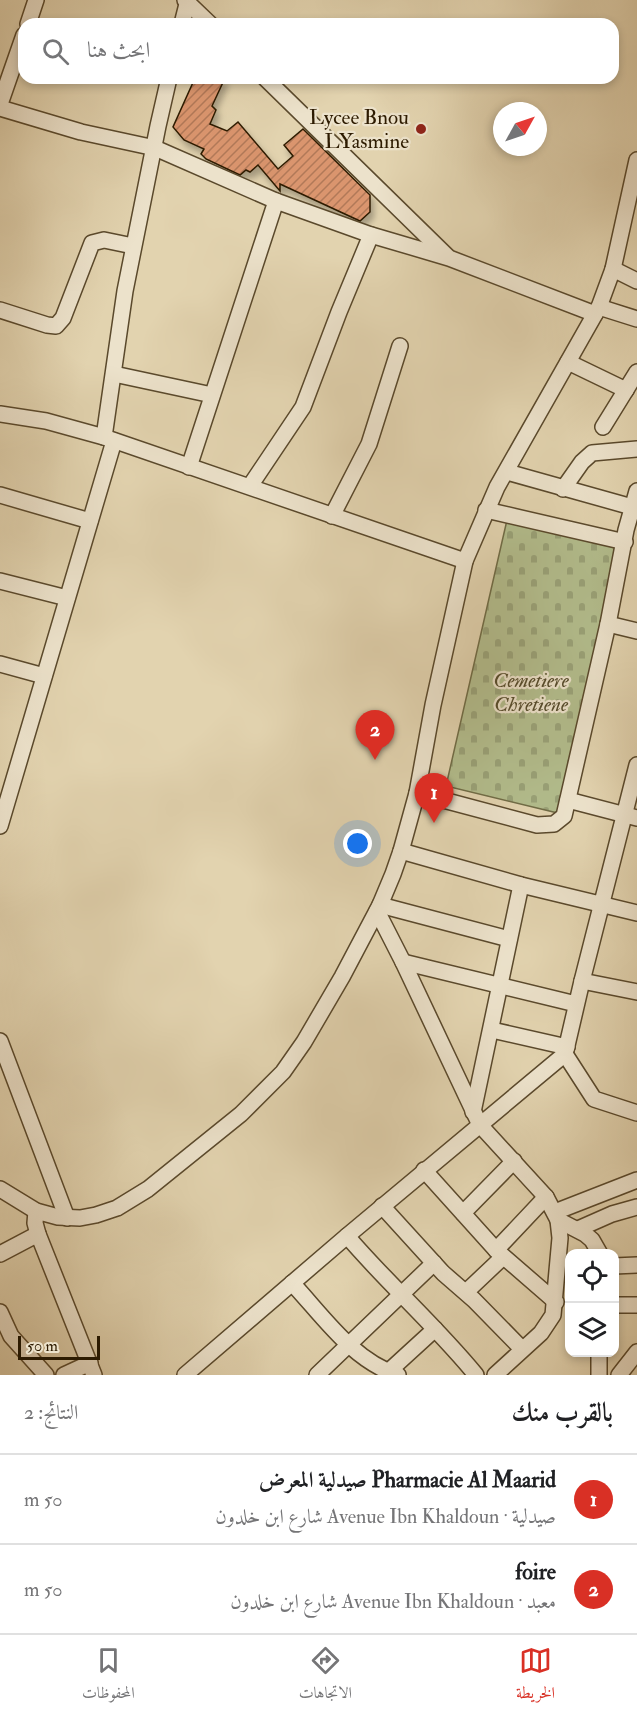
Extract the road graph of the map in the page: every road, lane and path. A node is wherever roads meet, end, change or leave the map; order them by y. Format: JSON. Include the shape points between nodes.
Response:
{"nodes":[{"id":1,"x":36,"y":0,"type":"edge"},
{"id":2,"x":187,"y":1,"type":"edge"},
{"id":3,"x":30,"y":18,"type":"edge"},
{"id":4,"x":183,"y":18,"type":"edge"},
{"id":5,"x":204,"y":18,"type":"edge"},
{"id":6,"x":18,"y":53,"type":"edge"},
{"id":7,"x":168,"y":84,"type":"edge"},
{"id":8,"x":271,"y":84,"type":"edge"},
{"id":9,"x":0,"y":106,"type":"edge"},
{"id":10,"x":155,"y":148,"type":"junction"},
{"id":11,"x":637,"y":160,"type":"edge"},
{"id":12,"x":276,"y":201,"type":"junction"},
{"id":13,"x":371,"y":235,"type":"junction"},
{"id":14,"x":133,"y":246,"type":"junction"},
{"id":15,"x":449,"y":258,"type":"junction"},
{"id":16,"x":613,"y":269,"type":"junction"},
{"id":17,"x":637,"y":281,"type":"edge"},
{"id":18,"x":0,"y":310,"type":"edge"},
{"id":19,"x":597,"y":311,"type":"junction"},
{"id":20,"x":637,"y":319,"type":"edge"},
{"id":21,"x":400,"y":346,"type":"dead end"},
{"id":22,"x":568,"y":362,"type":"junction"},
{"id":23,"x":637,"y":372,"type":"edge"},
{"id":24,"x":114,"y":374,"type":"junction"},
{"id":25,"x":626,"y":390,"type":"junction"},
{"id":26,"x":212,"y":395,"type":"junction"},
{"id":27,"x":0,"y":414,"type":"edge"},
{"id":28,"x":603,"y":427,"type":"dead end"},
{"id":29,"x":109,"y":439,"type":"junction"},
{"id":30,"x":637,"y":449,"type":"edge"},
{"id":31,"x":189,"y":467,"type":"junction"},
{"id":32,"x":507,"y":472,"type":"junction"},
{"id":33,"x":250,"y":486,"type":"junction"},
{"id":34,"x":563,"y":489,"type":"junction"},
{"id":35,"x":637,"y":491,"type":"edge"},
{"id":36,"x":0,"y":495,"type":"edge"},
{"id":37,"x":632,"y":507,"type":"junction"},
{"id":38,"x":486,"y":510,"type":"junction"},
{"id":39,"x":332,"y":516,"type":"junction"},
{"id":40,"x":90,"y":521,"type":"junction"},
{"id":41,"x":629,"y":535,"type":"edge"},
{"id":42,"x":465,"y":561,"type":"junction"},
{"id":43,"x":0,"y":581,"type":"edge"},
{"id":44,"x":67,"y":598,"type":"junction"},
{"id":45,"x":608,"y":624,"type":"junction"},
{"id":46,"x":637,"y":631,"type":"edge"},
{"id":47,"x":0,"y":664,"type":"edge"},
{"id":48,"x":44,"y":676,"type":"junction"},
{"id":49,"x":637,"y":765,"type":"edge"},
{"id":50,"x":0,"y":776,"type":"edge"},
{"id":51,"x":417,"y":793,"type":"junction"},
{"id":52,"x":9,"y":794,"type":"junction"},
{"id":53,"x":568,"y":800,"type":"junction"},
{"id":54,"x":630,"y":817,"type":"edge"},
{"id":55,"x":0,"y":826,"type":"edge"},
{"id":56,"x":401,"y":851,"type":"junction"},
{"id":57,"x":521,"y":885,"type":"junction"},
{"id":58,"x":602,"y":906,"type":"junction"},
{"id":59,"x":378,"y":908,"type":"junction"},
{"id":60,"x":637,"y":913,"type":"edge"},
{"id":61,"x":509,"y":939,"type":"junction"},
{"id":62,"x":403,"y":962,"type":"junction"},
{"id":63,"x":582,"y":981,"type":"junction"},
{"id":64,"x":501,"y":987,"type":"junction"},
{"id":65,"x":637,"y":992,"type":"edge"},
{"id":66,"x":576,"y":1004,"type":"junction"},
{"id":67,"x":492,"y":1030,"type":"junction"},
{"id":68,"x":0,"y":1041,"type":"edge"},
{"id":69,"x":566,"y":1051,"type":"junction"},
{"id":70,"x":637,"y":1113,"type":"edge"},
{"id":71,"x":477,"y":1118,"type":"junction"},
{"id":72,"x":514,"y":1161,"type":"junction"},
{"id":73,"x":424,"y":1170,"type":"junction"},
{"id":74,"x":637,"y":1180,"type":"edge"},
{"id":75,"x":0,"y":1189,"type":"edge"},
{"id":76,"x":546,"y":1197,"type":"junction"},
{"id":77,"x":382,"y":1206,"type":"junction"},
{"id":78,"x":637,"y":1207,"type":"edge"},
{"id":79,"x":36,"y":1211,"type":"junction"},
{"id":80,"x":463,"y":1213,"type":"junction"},
{"id":81,"x":557,"y":1216,"type":"junction"},
{"id":82,"x":67,"y":1218,"type":"junction"},
{"id":83,"x":578,"y":1228,"type":"junction"},
{"id":84,"x":38,"y":1234,"type":"junction"},
{"id":85,"x":347,"y":1236,"type":"junction"},
{"id":86,"x":597,"y":1249,"type":"edge"},
{"id":87,"x":0,"y":1254,"type":"edge"},
{"id":88,"x":499,"y":1254,"type":"junction"},
{"id":89,"x":434,"y":1263,"type":"junction"},
{"id":90,"x":637,"y":1265,"type":"edge"},
{"id":91,"x":619,"y":1266,"type":"edge"},
{"id":92,"x":292,"y":1283,"type":"junction"},
{"id":93,"x":466,"y":1292,"type":"junction"},
{"id":94,"x":400,"y":1296,"type":"junction"},
{"id":95,"x":556,"y":1302,"type":"junction"},
{"id":96,"x":619,"y":1305,"type":"edge"},
{"id":97,"x":637,"y":1305,"type":"edge"},
{"id":98,"x":0,"y":1312,"type":"edge"},
{"id":99,"x":435,"y":1329,"type":"junction"},
{"id":100,"x":349,"y":1345,"type":"junction"},
{"id":101,"x":522,"y":1349,"type":"junction"},
{"id":102,"x":637,"y":1352,"type":"edge"},
{"id":103,"x":599,"y":1357,"type":"edge"},
{"id":104,"x":92,"y":1369,"type":"edge"},
{"id":105,"x":393,"y":1374,"type":"edge"},
{"id":106,"x":46,"y":1375,"type":"edge"},
{"id":107,"x":64,"y":1375,"type":"edge"},
{"id":108,"x":185,"y":1375,"type":"edge"},
{"id":109,"x":317,"y":1375,"type":"edge"},
{"id":110,"x":476,"y":1375,"type":"edge"},
{"id":111,"x":495,"y":1375,"type":"edge"},
{"id":112,"x":599,"y":1375,"type":"edge"},
{"id":113,"x":619,"y":1375,"type":"edge"}],
"edges":[{"from":1,"to":3,"type":"street"},
{"from":2,"to":4,"type":"street"},
{"from":2,"to":5,"type":"street"},
{"from":6,"to":9,"type":"street"},
{"from":7,"to":10,"type":"street"},
{"from":8,"to":15,"type":"street"},
{"from":9,"to":10,"type":"street","via":[[81,132]]},
{"from":10,"to":12,"type":"street"},
{"from":10,"to":14,"type":"street"},
{"from":11,"to":16,"type":"street"},
{"from":12,"to":13,"type":"street"},
{"from":12,"to":26,"type":"street"},
{"from":13,"to":15,"type":"street"},
{"from":13,"to":33,"type":"street","via":[[303,407]]},
{"from":14,"to":18,"type":"street","via":[[104,240],[92,243],[63,318],[56,326]]},
{"from":14,"to":24,"type":"street"},
{"from":15,"to":19,"type":"street"},
{"from":16,"to":17,"type":"street"},
{"from":16,"to":19,"type":"street"},
{"from":19,"to":20,"type":"street"},
{"from":19,"to":22,"type":"street"},
{"from":21,"to":39,"type":"street","via":[[369,444]]},
{"from":22,"to":25,"type":"street"},
{"from":22,"to":32,"type":"street"},
{"from":23,"to":25,"type":"street"},
{"from":24,"to":26,"type":"street"},
{"from":24,"to":29,"type":"street"},
{"from":25,"to":28,"type":"street"},
{"from":26,"to":31,"type":"street"},
{"from":27,"to":29,"type":"street","via":[[46,421]]},
{"from":29,"to":31,"type":"street"},
{"from":29,"to":40,"type":"street"},
{"from":30,"to":34,"type":"street","via":[[592,453]]},
{"from":31,"to":33,"type":"street"},
{"from":32,"to":34,"type":"street"},
{"from":32,"to":38,"type":"street"},
{"from":33,"to":39,"type":"street"},
{"from":34,"to":37,"type":"street"},
{"from":35,"to":37,"type":"street"},
{"from":36,"to":40,"type":"street"},
{"from":37,"to":41,"type":"street"},
{"from":38,"to":41,"type":"street"},
{"from":38,"to":42,"type":"street"},
{"from":39,"to":42,"type":"street"},
{"from":40,"to":44,"type":"street"},
{"from":41,"to":45,"type":"street"},
{"from":42,"to":51,"type":"street"},
{"from":43,"to":44,"type":"street"},
{"from":44,"to":48,"type":"street"},
{"from":45,"to":46,"type":"street"},
{"from":45,"to":53,"type":"street"},
{"from":47,"to":48,"type":"street"},
{"from":48,"to":52,"type":"street"},
{"from":49,"to":54,"type":"street"},
{"from":50,"to":52,"type":"street"},
{"from":51,"to":53,"type":"street","via":[[537,825],[556,823],[564,816]]},
{"from":51,"to":56,"type":"street"},
{"from":52,"to":55,"type":"street"},
{"from":53,"to":54,"type":"street"},
{"from":54,"to":58,"type":"street"},
{"from":56,"to":57,"type":"street"},
{"from":56,"to":59,"type":"street"},
{"from":57,"to":58,"type":"street"},
{"from":57,"to":61,"type":"street"},
{"from":58,"to":60,"type":"street"},
{"from":58,"to":63,"type":"street"},
{"from":59,"to":61,"type":"street"},
{"from":59,"to":62,"type":"street"},
{"from":59,"to":82,"type":"street","via":[[304,1042],[257,1100],[131,1200],[96,1215]]},
{"from":61,"to":64,"type":"street"},
{"from":62,"to":64,"type":"street"},
{"from":62,"to":71,"type":"street"},
{"from":63,"to":65,"type":"street"},
{"from":63,"to":66,"type":"street"},
{"from":64,"to":66,"type":"street"},
{"from":64,"to":67,"type":"street"},
{"from":66,"to":69,"type":"street"},
{"from":67,"to":69,"type":"street"},
{"from":67,"to":71,"type":"street"},
{"from":68,"to":82,"type":"street"},
{"from":69,"to":70,"type":"street","via":[[594,1099]]},
{"from":69,"to":71,"type":"street"},
{"from":71,"to":72,"type":"street"},
{"from":71,"to":73,"type":"street"},
{"from":72,"to":76,"type":"street"},
{"from":72,"to":80,"type":"street"},
{"from":73,"to":77,"type":"street"},
{"from":73,"to":80,"type":"street"},
{"from":74,"to":81,"type":"street"},
{"from":75,"to":79,"type":"street"},
{"from":76,"to":81,"type":"street"},
{"from":76,"to":88,"type":"street"},
{"from":77,"to":85,"type":"street"},
{"from":77,"to":89,"type":"street"},
{"from":78,"to":83,"type":"street"},
{"from":79,"to":82,"type":"street"},
{"from":79,"to":84,"type":"street"},
{"from":80,"to":88,"type":"street"},
{"from":81,"to":83,"type":"street"},
{"from":81,"to":95,"type":"street","via":[[560,1238]]},
{"from":83,"to":86,"type":"street"},
{"from":84,"to":87,"type":"street"},
{"from":84,"to":104,"type":"street"},
{"from":85,"to":92,"type":"street"},
{"from":85,"to":94,"type":"street"},
{"from":88,"to":93,"type":"street"},
{"from":88,"to":95,"type":"street"},
{"from":89,"to":93,"type":"street"},
{"from":89,"to":94,"type":"street"},
{"from":90,"to":91,"type":"street"},
{"from":92,"to":100,"type":"street"},
{"from":92,"to":108,"type":"street"},
{"from":93,"to":101,"type":"street"},
{"from":94,"to":99,"type":"street"},
{"from":94,"to":100,"type":"street"},
{"from":95,"to":101,"type":"street","via":[[550,1321]]},
{"from":96,"to":97,"type":"street"},
{"from":98,"to":106,"type":"street","via":[[11,1336]]},
{"from":99,"to":105,"type":"street"},
{"from":99,"to":110,"type":"street"},
{"from":100,"to":105,"type":"street"},
{"from":100,"to":109,"type":"street"},
{"from":101,"to":111,"type":"street"},
{"from":102,"to":113,"type":"street"},
{"from":103,"to":112,"type":"street"},
{"from":104,"to":107,"type":"street"}]}
